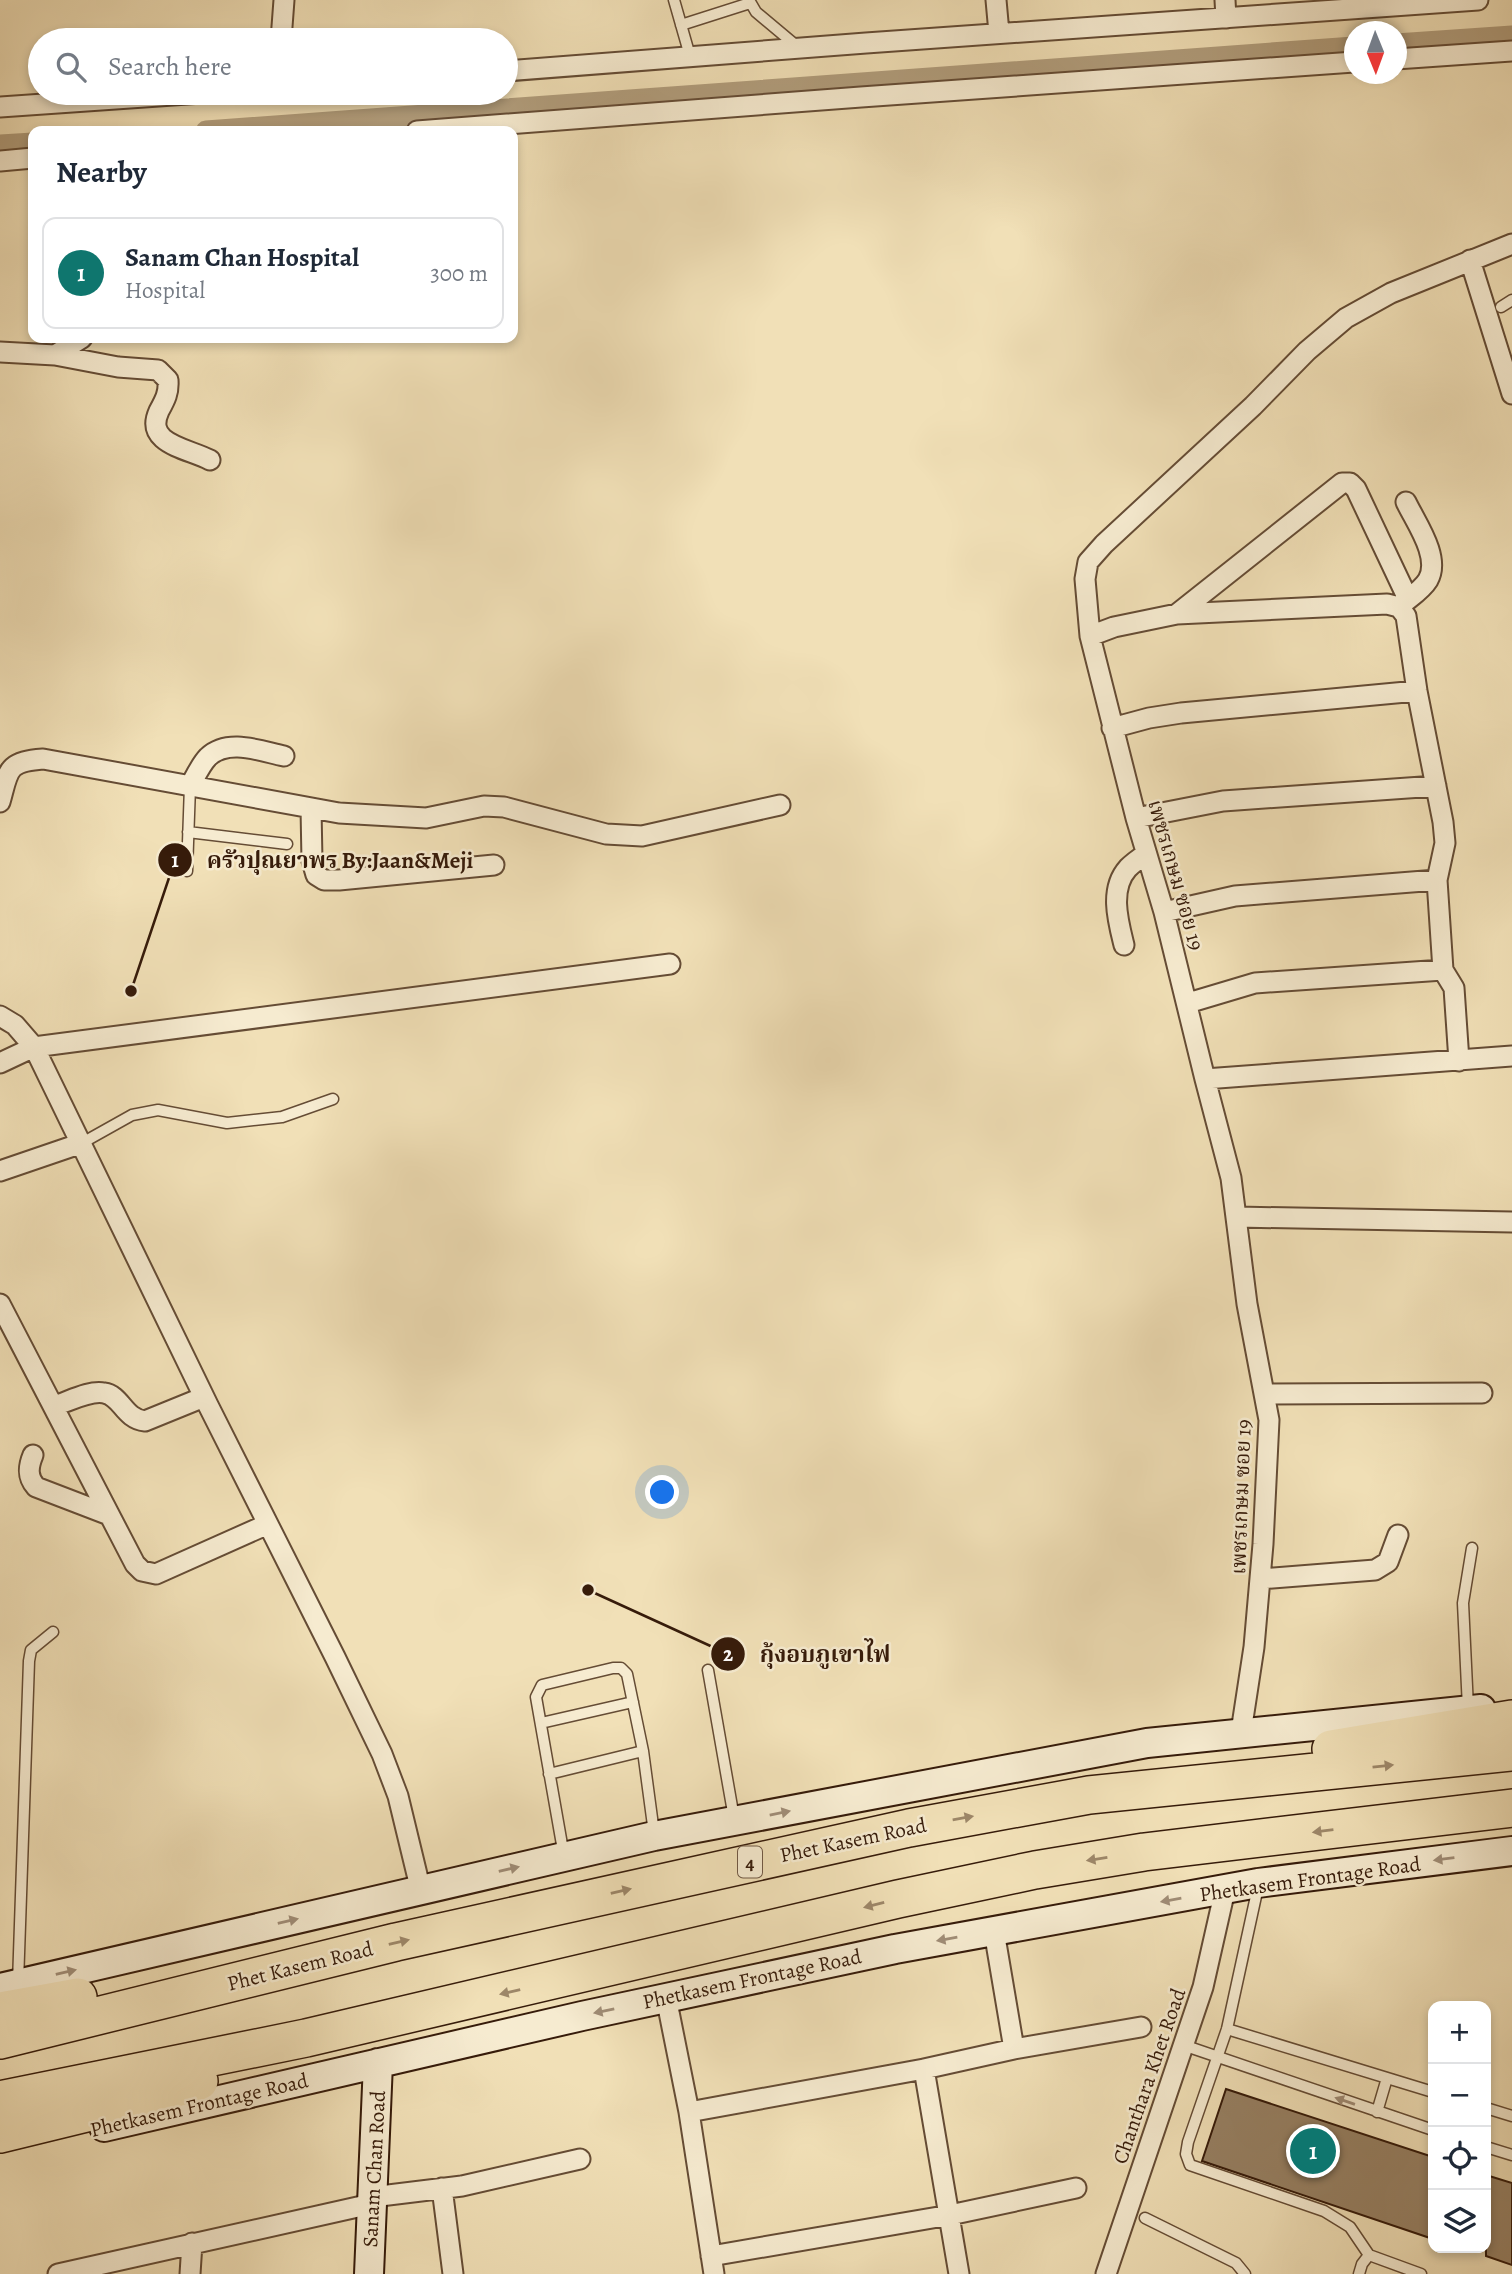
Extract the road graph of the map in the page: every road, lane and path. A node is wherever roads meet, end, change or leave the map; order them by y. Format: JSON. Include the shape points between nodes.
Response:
{"nodes":[{"id":1,"x":284,"y":0,"type":"edge"},
{"id":2,"x":674,"y":0,"type":"edge"},
{"id":3,"x":996,"y":0,"type":"edge"},
{"id":4,"x":1478,"y":0,"type":"edge"},
{"id":5,"x":750,"y":1,"type":"edge"},
{"id":6,"x":1307,"y":6,"type":"edge"},
{"id":7,"x":1225,"y":9,"type":"edge"},
{"id":8,"x":681,"y":25,"type":"junction"},
{"id":9,"x":282,"y":28,"type":"edge"},
{"id":10,"x":999,"y":33,"type":"junction"},
{"id":11,"x":799,"y":48,"type":"junction"},
{"id":12,"x":1512,"y":51,"type":"edge"},
{"id":13,"x":690,"y":56,"type":"junction"},
{"id":14,"x":1407,"y":58,"type":"edge"},
{"id":15,"x":1344,"y":63,"type":"edge"},
{"id":16,"x":518,"y":70,"type":"edge"},
{"id":17,"x":29,"y":105,"type":"edge"},
{"id":18,"x":0,"y":107,"type":"edge"},
{"id":19,"x":482,"y":126,"type":"edge"},
{"id":20,"x":28,"y":158,"type":"edge"},
{"id":21,"x":0,"y":160,"type":"edge"},
{"id":22,"x":1512,"y":244,"type":"edge"},
{"id":23,"x":1470,"y":260,"type":"junction"},
{"id":24,"x":1512,"y":300,"type":"edge"},
{"id":25,"x":1501,"y":307,"type":"dead end"},
{"id":26,"x":74,"y":343,"type":"edge"},
{"id":27,"x":0,"y":352,"type":"edge"},
{"id":28,"x":55,"y":355,"type":"junction"},
{"id":29,"x":1512,"y":394,"type":"edge"},
{"id":30,"x":210,"y":460,"type":"dead end"},
{"id":31,"x":1406,"y":502,"type":"dead end"},
{"id":32,"x":1403,"y":603,"type":"junction"},
{"id":33,"x":1177,"y":614,"type":"junction"},
{"id":34,"x":1090,"y":636,"type":"junction"},
{"id":35,"x":1417,"y":691,"type":"junction"},
{"id":36,"x":1112,"y":728,"type":"junction"},
{"id":37,"x":284,"y":756,"type":"dead end"},
{"id":38,"x":190,"y":786,"type":"junction"},
{"id":39,"x":1436,"y":786,"type":"junction"},
{"id":40,"x":0,"y":802,"type":"edge"},
{"id":41,"x":780,"y":805,"type":"dead end"},
{"id":42,"x":311,"y":808,"type":"junction"},
{"id":43,"x":1136,"y":818,"type":"junction"},
{"id":44,"x":188,"y":832,"type":"junction"},
{"id":45,"x":287,"y":844,"type":"dead end"},
{"id":46,"x":1146,"y":854,"type":"junction"},
{"id":47,"x":494,"y":865,"type":"dead end"},
{"id":48,"x":187,"y":871,"type":"dead end"},
{"id":49,"x":1437,"y":880,"type":"junction"},
{"id":50,"x":1164,"y":912,"type":"junction"},
{"id":51,"x":1124,"y":945,"type":"dead end"},
{"id":52,"x":670,"y":964,"type":"dead end"},
{"id":53,"x":1443,"y":970,"type":"junction"},
{"id":54,"x":1188,"y":1003,"type":"junction"},
{"id":55,"x":0,"y":1016,"type":"edge"},
{"id":56,"x":34,"y":1047,"type":"junction"},
{"id":57,"x":1512,"y":1056,"type":"edge"},
{"id":58,"x":1459,"y":1061,"type":"junction"},
{"id":59,"x":0,"y":1063,"type":"edge"},
{"id":60,"x":1205,"y":1079,"type":"junction"},
{"id":61,"x":333,"y":1099,"type":"dead end"},
{"id":62,"x":82,"y":1143,"type":"junction"},
{"id":63,"x":0,"y":1171,"type":"edge"},
{"id":64,"x":1237,"y":1217,"type":"junction"},
{"id":65,"x":1512,"y":1222,"type":"edge"},
{"id":66,"x":0,"y":1304,"type":"edge"},
{"id":67,"x":1482,"y":1393,"type":"dead end"},
{"id":68,"x":1265,"y":1394,"type":"junction"},
{"id":69,"x":204,"y":1397,"type":"junction"},
{"id":70,"x":54,"y":1406,"type":"junction"},
{"id":71,"x":33,"y":1455,"type":"dead end"},
{"id":72,"x":109,"y":1515,"type":"junction"},
{"id":73,"x":268,"y":1524,"type":"junction"},
{"id":74,"x":1398,"y":1535,"type":"dead end"},
{"id":75,"x":1472,"y":1548,"type":"dead end"},
{"id":76,"x":1260,"y":1579,"type":"junction"},
{"id":77,"x":53,"y":1632,"type":"dead end"},
{"id":78,"x":708,"y":1670,"type":"dead end"},
{"id":79,"x":633,"y":1702,"type":"junction"},
{"id":80,"x":1512,"y":1707,"type":"edge"},
{"id":81,"x":1468,"y":1709,"type":"junction"},
{"id":82,"x":1512,"y":1719,"type":"edge"},
{"id":83,"x":541,"y":1723,"type":"junction"},
{"id":84,"x":1241,"y":1732,"type":"junction"},
{"id":85,"x":643,"y":1751,"type":"junction"},
{"id":86,"x":1512,"y":1752,"type":"edge"},
{"id":87,"x":549,"y":1774,"type":"junction"},
{"id":88,"x":1089,"y":1795,"type":"junction"},
{"id":89,"x":1512,"y":1808,"type":"edge"},
{"id":90,"x":734,"y":1822,"type":"junction"},
{"id":91,"x":654,"y":1836,"type":"junction"},
{"id":92,"x":1512,"y":1851,"type":"edge"},
{"id":93,"x":565,"y":1856,"type":"junction"},
{"id":94,"x":1258,"y":1883,"type":"junction"},
{"id":95,"x":1225,"y":1890,"type":"junction"},
{"id":96,"x":421,"y":1891,"type":"junction"},
{"id":97,"x":994,"y":1931,"type":"junction"},
{"id":98,"x":338,"y":1956,"type":"junction"},
{"id":99,"x":6,"y":1994,"type":"edge"},
{"id":100,"x":666,"y":1997,"type":"junction"},
{"id":101,"x":417,"y":2013,"type":"junction"},
{"id":102,"x":1141,"y":2027,"type":"dead end"},
{"id":103,"x":1227,"y":2029,"type":"junction"},
{"id":104,"x":0,"y":2040,"type":"edge"},
{"id":105,"x":1183,"y":2045,"type":"junction"},
{"id":106,"x":1014,"y":2049,"type":"junction"},
{"id":107,"x":1217,"y":2057,"type":"junction"},
{"id":108,"x":379,"y":2063,"type":"junction"},
{"id":109,"x":925,"y":2069,"type":"junction"},
{"id":110,"x":1387,"y":2078,"type":"junction"},
{"id":111,"x":1428,"y":2090,"type":"edge"},
{"id":112,"x":0,"y":2100,"type":"edge"},
{"id":113,"x":1491,"y":2110,"type":"edge"},
{"id":114,"x":689,"y":2112,"type":"junction"},
{"id":115,"x":1377,"y":2112,"type":"junction"},
{"id":116,"x":1512,"y":2116,"type":"edge"},
{"id":117,"x":1428,"y":2128,"type":"edge"},
{"id":118,"x":0,"y":2134,"type":"edge"},
{"id":119,"x":1491,"y":2149,"type":"edge"},
{"id":120,"x":0,"y":2151,"type":"edge"},
{"id":121,"x":1512,"y":2155,"type":"edge"},
{"id":122,"x":580,"y":2159,"type":"dead end"},
{"id":123,"x":442,"y":2188,"type":"junction"},
{"id":124,"x":1076,"y":2188,"type":"dead end"},
{"id":125,"x":372,"y":2200,"type":"junction"},
{"id":126,"x":950,"y":2215,"type":"junction"},
{"id":127,"x":1145,"y":2218,"type":"dead end"},
{"id":128,"x":192,"y":2243,"type":"junction"},
{"id":129,"x":1369,"y":2255,"type":"junction"},
{"id":130,"x":713,"y":2265,"type":"edge"},
{"id":131,"x":1109,"y":2273,"type":"edge"},
{"id":132,"x":58,"y":2274,"type":"edge"},
{"id":133,"x":190,"y":2274,"type":"edge"},
{"id":134,"x":369,"y":2274,"type":"edge"},
{"id":135,"x":453,"y":2274,"type":"edge"},
{"id":136,"x":959,"y":2274,"type":"edge"},
{"id":137,"x":1245,"y":2274,"type":"edge"},
{"id":138,"x":1359,"y":2274,"type":"edge"},
{"id":139,"x":1421,"y":2274,"type":"edge"}],
"edges":[{"from":1,"to":9,"type":"street"},
{"from":2,"to":8,"type":"lane"},
{"from":3,"to":10,"type":"street"},
{"from":4,"to":6,"type":"street"},
{"from":5,"to":8,"type":"lane"},
{"from":5,"to":11,"type":"lane","via":[[756,12]]},
{"from":6,"to":7,"type":"street"},
{"from":7,"to":10,"type":"street"},
{"from":8,"to":13,"type":"lane"},
{"from":10,"to":11,"type":"street"},
{"from":11,"to":13,"type":"street"},
{"from":12,"to":14,"type":"street"},
{"from":13,"to":16,"type":"street"},
{"from":15,"to":19,"type":"street"},
{"from":17,"to":18,"type":"street"},
{"from":20,"to":21,"type":"street"},
{"from":22,"to":23,"type":"street","name":"เพชรเกษม ซอย 19"},
{"from":23,"to":29,"type":"street"},
{"from":23,"to":34,"type":"street","name":"เพชรเกษม ซอย 19","via":[[1391,293],[1346,318],[1104,544],[1088,562],[1085,579]]},
{"from":24,"to":25,"type":"lane"},
{"from":26,"to":28,"type":"street"},
{"from":27,"to":28,"type":"street"},
{"from":28,"to":30,"type":"street","via":[[158,370],[168,380],[169,391],[155,421],[156,433]]},
{"from":31,"to":32,"type":"street","via":[[1427,546],[1432,569],[1422,587]]},
{"from":32,"to":33,"type":"street"},
{"from":32,"to":33,"type":"street","via":[[1356,489],[1342,483]]},
{"from":32,"to":35,"type":"street"},
{"from":33,"to":34,"type":"street"},
{"from":34,"to":36,"type":"street","name":"เพชรเกษม ซอย 19"},
{"from":35,"to":36,"type":"street","via":[[1181,713]]},
{"from":35,"to":39,"type":"street"},
{"from":36,"to":43,"type":"street","name":"เพชรเกษม ซอย 19"},
{"from":37,"to":38,"type":"street","via":[[223,747],[208,757]]},
{"from":38,"to":40,"type":"street","via":[[43,759],[21,761],[9,770]]},
{"from":38,"to":42,"type":"street"},
{"from":38,"to":44,"type":"lane"},
{"from":39,"to":43,"type":"street","via":[[1214,802]]},
{"from":39,"to":49,"type":"street","via":[[1445,843]]},
{"from":41,"to":42,"type":"street","via":[[642,835],[606,834],[504,807],[484,806],[426,818]]},
{"from":42,"to":47,"type":"street","via":[[312,861],[316,874],[324,880]]},
{"from":43,"to":46,"type":"street","name":"เพชรเกษม ซอย 19"},
{"from":44,"to":45,"type":"lane"},
{"from":44,"to":48,"type":"lane"},
{"from":46,"to":50,"type":"street","name":"เพชรเกษม ซอย 19"},
{"from":46,"to":51,"type":"street","via":[[1127,869],[1117,897]]},
{"from":49,"to":50,"type":"street","via":[[1235,896]]},
{"from":49,"to":53,"type":"street"},
{"from":50,"to":54,"type":"street","name":"เพชรเกษม ซอย 19"},
{"from":52,"to":56,"type":"street"},
{"from":53,"to":54,"type":"street","via":[[1255,983]]},
{"from":53,"to":58,"type":"street","via":[[1454,988]]},
{"from":54,"to":60,"type":"street","name":"เพชรเกษม ซอย 19"},
{"from":55,"to":56,"type":"street"},
{"from":56,"to":59,"type":"street"},
{"from":56,"to":62,"type":"street"},
{"from":57,"to":58,"type":"street"},
{"from":58,"to":60,"type":"street"},
{"from":60,"to":64,"type":"street","name":"เพชรเกษม ซอย 19"},
{"from":61,"to":62,"type":"lane","via":[[282,1117],[227,1123],[158,1110],[132,1115]]},
{"from":62,"to":63,"type":"street"},
{"from":62,"to":69,"type":"street"},
{"from":64,"to":65,"type":"street"},
{"from":64,"to":68,"type":"street","name":"เพชรเกษม ซอย 19","via":[[1247,1304]]},
{"from":66,"to":70,"type":"street"},
{"from":67,"to":68,"type":"street"},
{"from":68,"to":76,"type":"street","name":"เพชรเกษม ซอย 19","via":[[1269,1440]]},
{"from":69,"to":70,"type":"street","via":[[145,1421],[137,1420],[105,1393]]},
{"from":69,"to":73,"type":"street"},
{"from":70,"to":72,"type":"street"},
{"from":71,"to":72,"type":"street","via":[[30,1481],[36,1487]]},
{"from":72,"to":73,"type":"street","via":[[135,1564],[148,1574]]},
{"from":73,"to":96,"type":"street","via":[[382,1754],[398,1796]]},
{"from":74,"to":76,"type":"street","via":[[1388,1562],[1375,1570]]},
{"from":75,"to":81,"type":"lane","via":[[1463,1603]]},
{"from":76,"to":84,"type":"street","name":"เพชรเกษม ซอย 19"},
{"from":77,"to":99,"type":"lane","via":[[31,1650],[29,1661]]},
{"from":78,"to":90,"type":"lane"},
{"from":79,"to":83,"type":"lane"},
{"from":79,"to":83,"type":"lane","via":[[627,1674],[613,1668],[542,1685],[536,1698]]},
{"from":79,"to":85,"type":"lane"},
{"from":80,"to":81,"type":"main road","number":"4"},
{"from":81,"to":84,"type":"main road","number":"4"},
{"from":82,"to":88,"type":"highway"},
{"from":83,"to":87,"type":"lane"},
{"from":90,"to":84,"type":"main road","number":"4","one_way":true,"via":[[1147,1743]]},
{"from":85,"to":87,"type":"lane"},
{"from":85,"to":91,"type":"lane"},
{"from":88,"to":86,"type":"highway","name":"Phet Kasem Road","number":"4","one_way":true},
{"from":87,"to":93,"type":"lane"},
{"from":98,"to":88,"type":"highway","name":"Phet Kasem Road","number":"4","one_way":true,"via":[[750,1862]]},
{"from":89,"to":101,"type":"highway","one_way":true,"via":[[1144,1852],[1035,1870]]},
{"from":90,"to":91,"type":"main road","number":"4"},
{"from":91,"to":93,"type":"main road","number":"4"},
{"from":92,"to":94,"type":"main road","name":"Phetkasem Frontage Road","one_way":true},
{"from":96,"to":93,"type":"main road","number":"4","one_way":true},
{"from":94,"to":95,"type":"main road","name":"Phetkasem Frontage Road"},
{"from":94,"to":103,"type":"lane"},
{"from":95,"to":97,"type":"main road","name":"Phetkasem Frontage Road","one_way":true},
{"from":95,"to":105,"type":"street","name":"Chanthara Khet Road","via":[[1203,1987]]},
{"from":99,"to":96,"type":"main road","number":"4","one_way":true},
{"from":97,"to":100,"type":"main road","name":"Phetkasem Frontage Road","one_way":true},
{"from":97,"to":106,"type":"street"},
{"from":98,"to":99,"type":"highway","via":[[126,1988]]},
{"from":98,"to":104,"type":"highway","name":"Phet Kasem Road","number":"4"},
{"from":100,"to":108,"type":"main road","name":"Phetkasem Frontage Road","one_way":true},
{"from":100,"to":114,"type":"street"},
{"from":101,"to":112,"type":"highway"},
{"from":101,"to":118,"type":"highway","via":[[127,2103]]},
{"from":102,"to":106,"type":"street"},
{"from":103,"to":107,"type":"lane"},
{"from":103,"to":110,"type":"lane"},
{"from":105,"to":107,"type":"lane"},
{"from":105,"to":131,"type":"street","name":"Chanthara Khet Road"},
{"from":106,"to":109,"type":"street"},
{"from":115,"to":107,"type":"lane","one_way":true},
{"from":107,"to":129,"type":"lane","via":[[1188,2142],[1190,2165],[1324,2211],[1350,2227]]},
{"from":108,"to":120,"type":"main road","name":"Phetkasem Frontage Road"},
{"from":108,"to":125,"type":"main road","name":"Sanam Chan Road"},
{"from":109,"to":114,"type":"street"},
{"from":109,"to":126,"type":"street"},
{"from":110,"to":111,"type":"lane"},
{"from":110,"to":115,"type":"lane"},
{"from":113,"to":116,"type":"lane"},
{"from":114,"to":130,"type":"street"},
{"from":115,"to":117,"type":"lane"},
{"from":119,"to":121,"type":"lane"},
{"from":122,"to":123,"type":"street"},
{"from":123,"to":125,"type":"street"},
{"from":123,"to":135,"type":"street"},
{"from":124,"to":126,"type":"street"},
{"from":125,"to":128,"type":"street"},
{"from":125,"to":134,"type":"main road","name":"Sanam Chan Road"},
{"from":126,"to":130,"type":"street"},
{"from":126,"to":136,"type":"street"},
{"from":127,"to":137,"type":"lane","via":[[1236,2263]]},
{"from":128,"to":132,"type":"street"},
{"from":128,"to":133,"type":"street"},
{"from":129,"to":138,"type":"lane"},
{"from":129,"to":139,"type":"lane"}]}
